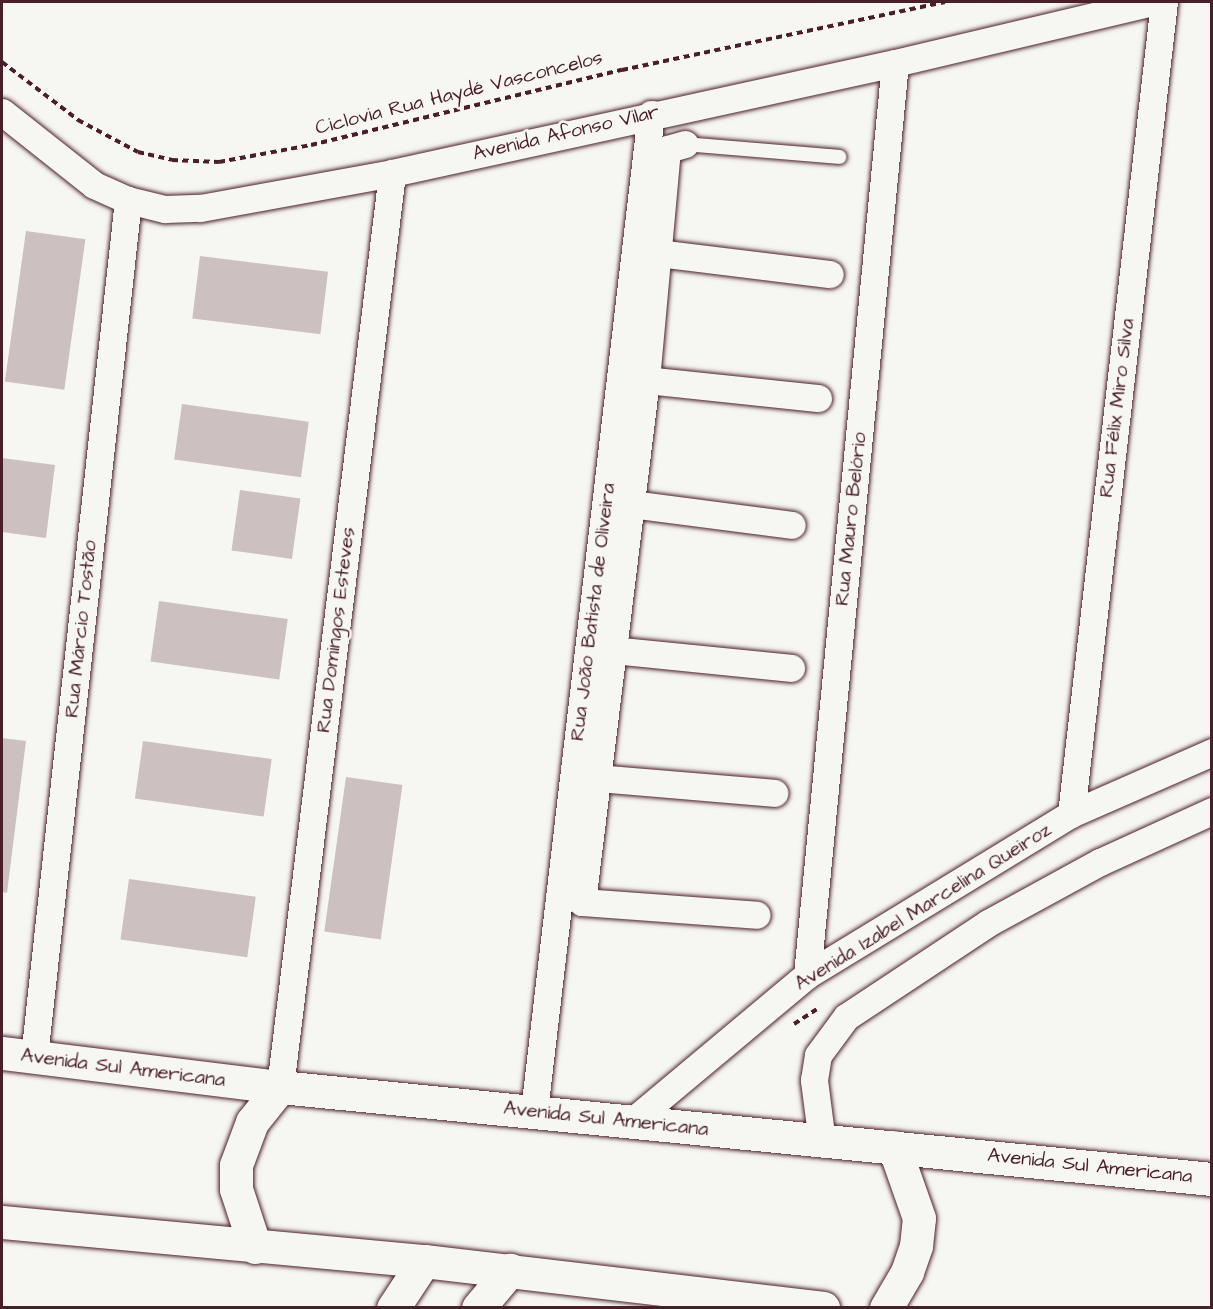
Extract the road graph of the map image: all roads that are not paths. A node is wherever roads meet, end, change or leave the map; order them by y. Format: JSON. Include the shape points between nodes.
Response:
{"nodes":[{"id":1,"x":1154,"y":2,"type":"edge"},
{"id":2,"x":1164,"y":2,"type":"edge"},
{"id":3,"x":895,"y":63,"type":"junction"},
{"id":4,"x":2,"y":112,"type":"edge"},
{"id":5,"x":661,"y":112,"type":"junction"},
{"id":6,"x":676,"y":147,"type":"junction"},
{"id":7,"x":839,"y":157,"type":"dead end"},
{"id":8,"x":392,"y":173,"type":"junction"},
{"id":9,"x":128,"y":200,"type":"junction"},
{"id":10,"x":658,"y":253,"type":"junction"},
{"id":11,"x":830,"y":274,"type":"dead end"},
{"id":12,"x":646,"y":381,"type":"junction"},
{"id":13,"x":818,"y":398,"type":"dead end"},
{"id":14,"x":631,"y":504,"type":"junction"},
{"id":15,"x":792,"y":525,"type":"dead end"},
{"id":16,"x":612,"y":650,"type":"junction"},
{"id":17,"x":791,"y":668,"type":"dead end"},
{"id":18,"x":1212,"y":752,"type":"edge"},
{"id":19,"x":597,"y":778,"type":"junction"},
{"id":20,"x":774,"y":793,"type":"dead end"},
{"id":21,"x":1212,"y":811,"type":"edge"},
{"id":22,"x":1071,"y":814,"type":"junction"},
{"id":23,"x":757,"y":915,"type":"dead end"},
{"id":24,"x":807,"y":975,"type":"junction"},
{"id":25,"x":2,"y":1053,"type":"edge"},
{"id":26,"x":34,"y":1057,"type":"junction"},
{"id":27,"x":280,"y":1087,"type":"junction"},
{"id":28,"x":534,"y":1111,"type":"junction"},
{"id":29,"x":630,"y":1123,"type":"junction"},
{"id":30,"x":822,"y":1142,"type":"junction"},
{"id":31,"x":894,"y":1146,"type":"junction"},
{"id":32,"x":1212,"y":1179,"type":"edge"},
{"id":33,"x":2,"y":1222,"type":"edge"},
{"id":34,"x":255,"y":1247,"type":"junction"},
{"id":35,"x":424,"y":1261,"type":"junction"},
{"id":36,"x":510,"y":1270,"type":"junction"},
{"id":37,"x":393,"y":1308,"type":"edge"},
{"id":38,"x":478,"y":1308,"type":"edge"},
{"id":39,"x":823,"y":1308,"type":"edge"},
{"id":40,"x":886,"y":1308,"type":"edge"}],
"edges":[{"from":1,"to":3,"type":"street","name":"Avenida Afonso Vilar"},
{"from":2,"to":22,"type":"street","name":"Rua Félix Miro Silva"},
{"from":3,"to":5,"type":"street","name":"Avenida Afonso Vilar"},
{"from":3,"to":24,"type":"street","name":"Rua Mauro Belório"},
{"from":4,"to":9,"type":"street","name":"Avenida Afonso Vilar","via":[[94,185]]},
{"from":5,"to":6,"type":"street"},
{"from":5,"to":8,"type":"street","name":"Avenida Afonso Vilar"},
{"from":5,"to":28,"type":"street","name":"Rua João Batista de Oliveira"},
{"from":6,"to":7,"type":"lane"},
{"from":6,"to":10,"type":"street"},
{"from":8,"to":9,"type":"street","name":"Avenida Afonso Vilar","via":[[200,208],[165,209]]},
{"from":8,"to":27,"type":"street","name":"Rua Domingos Esteves"},
{"from":9,"to":26,"type":"street","name":"Rua Márcio Tostão"},
{"from":10,"to":11,"type":"street"},
{"from":10,"to":12,"type":"street"},
{"from":12,"to":13,"type":"street"},
{"from":12,"to":14,"type":"street"},
{"from":14,"to":15,"type":"street"},
{"from":14,"to":16,"type":"street"},
{"from":16,"to":17,"type":"street"},
{"from":16,"to":19,"type":"street"},
{"from":18,"to":22,"type":"street","name":"Avenida Izabel Marcelina Queiroz"},
{"from":19,"to":20,"type":"street"},
{"from":19,"to":23,"type":"street","via":[[582,902]]},
{"from":21,"to":30,"type":"street","via":[[1100,862],[998,917],[846,1017],[818,1055],[814,1080]]},
{"from":22,"to":24,"type":"street","name":"Avenida Izabel Marcelina Queiroz"},
{"from":24,"to":29,"type":"street","name":"Avenida Izabel Marcelina Queiroz"},
{"from":25,"to":26,"type":"street","name":"Avenida Sul Americana"},
{"from":26,"to":27,"type":"street","name":"Avenida Sul Americana"},
{"from":27,"to":28,"type":"street","name":"Avenida Sul Americana"},
{"from":27,"to":34,"type":"street","via":[[252,1122],[236,1165],[236,1189]]},
{"from":28,"to":29,"type":"street","name":"Avenida Sul Americana"},
{"from":29,"to":30,"type":"street","name":"Avenida Sul Americana"},
{"from":30,"to":31,"type":"street","name":"Avenida Sul Americana"},
{"from":31,"to":32,"type":"street","name":"Avenida Sul Americana"},
{"from":31,"to":40,"type":"street","via":[[919,1218],[916,1246],[907,1272]]},
{"from":33,"to":34,"type":"street"},
{"from":34,"to":35,"type":"street"},
{"from":35,"to":36,"type":"street"},
{"from":35,"to":37,"type":"street"},
{"from":36,"to":38,"type":"street"},
{"from":36,"to":39,"type":"street"}]}
